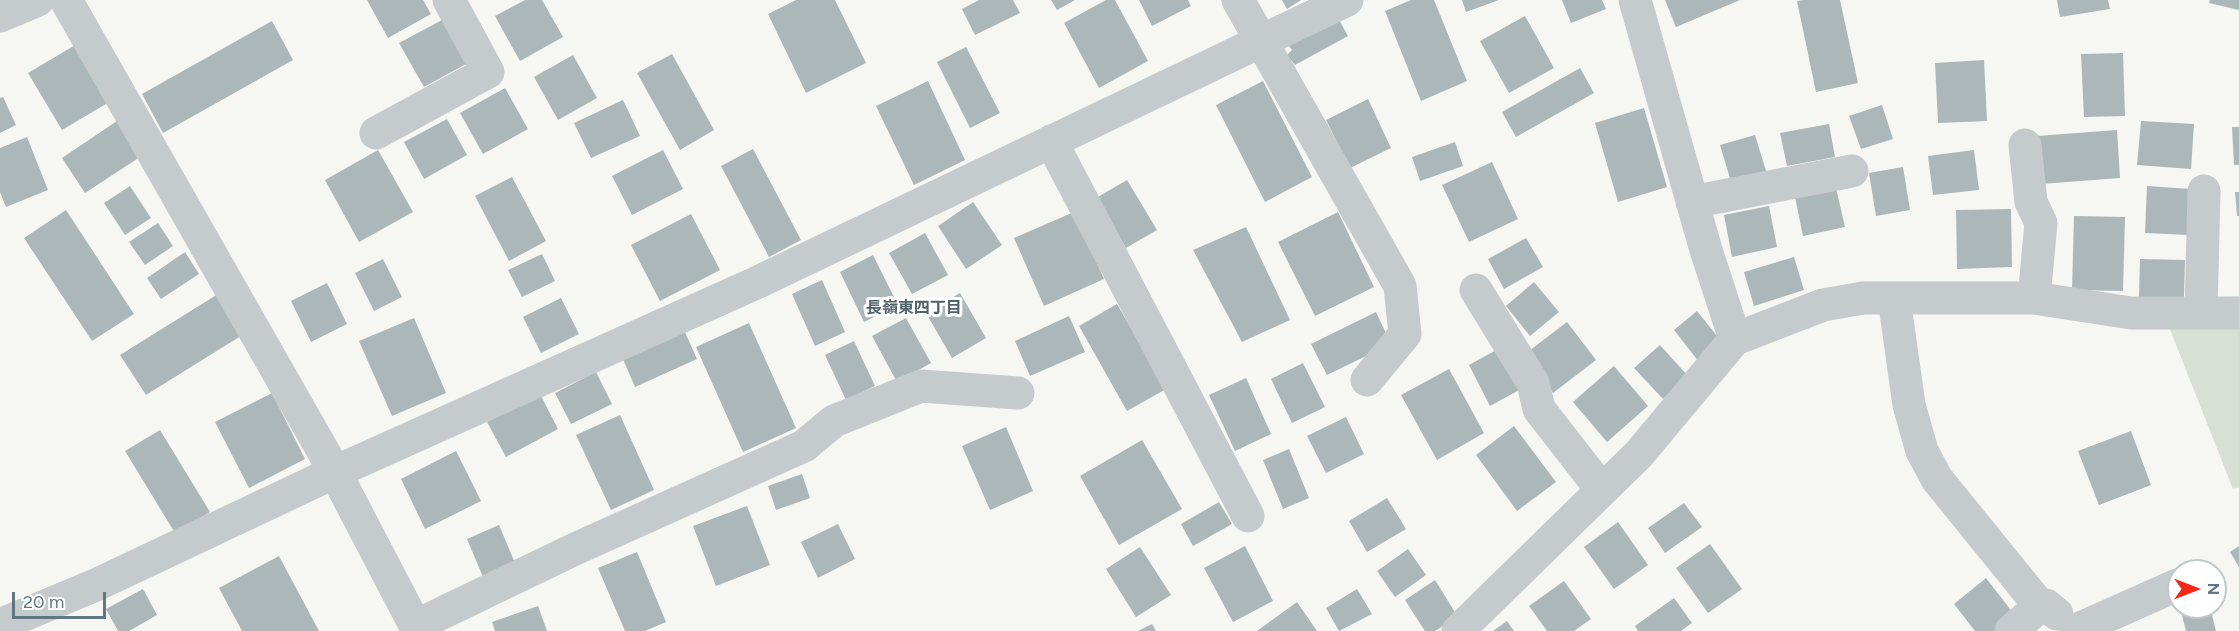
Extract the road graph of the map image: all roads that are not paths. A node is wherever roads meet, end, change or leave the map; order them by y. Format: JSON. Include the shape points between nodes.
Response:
{"nodes":[{"id":1,"x":39,"y":0,"type":"edge"},
{"id":2,"x":66,"y":0,"type":"edge"},
{"id":3,"x":449,"y":0,"type":"edge"},
{"id":4,"x":1238,"y":0,"type":"edge"},
{"id":5,"x":1347,"y":0,"type":"edge"},
{"id":6,"x":1635,"y":0,"type":"edge"},
{"id":7,"x":0,"y":16,"type":"edge"},
{"id":8,"x":1262,"y":40,"type":"junction"},
{"id":9,"x":376,"y":134,"type":"dead end"},
{"id":10,"x":1051,"y":141,"type":"junction"},
{"id":11,"x":2025,"y":145,"type":"dead end"},
{"id":12,"x":1852,"y":171,"type":"dead end"},
{"id":13,"x":2204,"y":191,"type":"dead end"},
{"id":14,"x":1692,"y":201,"type":"junction"},
{"id":15,"x":1476,"y":290,"type":"dead end"},
{"id":16,"x":1894,"y":298,"type":"junction"},
{"id":17,"x":2034,"y":298,"type":"junction"},
{"id":18,"x":2201,"y":313,"type":"junction"},
{"id":19,"x":2239,"y":313,"type":"edge"},
{"id":20,"x":1735,"y":339,"type":"junction"},
{"id":21,"x":1367,"y":380,"type":"dead end"},
{"id":22,"x":1018,"y":393,"type":"dead end"},
{"id":23,"x":335,"y":472,"type":"junction"},
{"id":24,"x":1602,"y":490,"type":"junction"},
{"id":25,"x":1248,"y":516,"type":"dead end"},
{"id":26,"x":2167,"y":590,"type":"edge"},
{"id":27,"x":2040,"y":606,"type":"junction"},
{"id":28,"x":0,"y":625,"type":"edge"},
{"id":29,"x":416,"y":628,"type":"edge"},
{"id":30,"x":1458,"y":631,"type":"edge"},
{"id":31,"x":2011,"y":631,"type":"edge"},
{"id":32,"x":2076,"y":631,"type":"edge"}],
"edges":[{"from":1,"to":7,"type":"street"},
{"from":2,"to":23,"type":"street"},
{"from":3,"to":9,"type":"street","via":[[488,72]]},
{"from":4,"to":8,"type":"street"},
{"from":5,"to":8,"type":"street"},
{"from":6,"to":14,"type":"street"},
{"from":8,"to":10,"type":"street"},
{"from":8,"to":21,"type":"street","via":[[1400,286],[1405,334]]},
{"from":10,"to":23,"type":"street","via":[[756,283]]},
{"from":10,"to":25,"type":"street"},
{"from":11,"to":17,"type":"street","via":[[2031,201],[2041,223]]},
{"from":12,"to":14,"type":"street"},
{"from":13,"to":18,"type":"street"},
{"from":14,"to":20,"type":"street"},
{"from":15,"to":24,"type":"street","via":[[1533,383],[1539,409]]},
{"from":16,"to":17,"type":"street"},
{"from":16,"to":20,"type":"street","via":[[1863,298],[1823,305]]},
{"from":16,"to":27,"type":"street","via":[[1910,405],[1922,451],[1937,479]]},
{"from":17,"to":18,"type":"street","via":[[2131,313]]},
{"from":18,"to":19,"type":"street"},
{"from":20,"to":24,"type":"street","via":[[1639,454]]},
{"from":22,"to":29,"type":"street","via":[[921,386],[834,421],[804,446],[575,549]]},
{"from":23,"to":28,"type":"street","via":[[98,584]]},
{"from":23,"to":29,"type":"street"},
{"from":24,"to":30,"type":"street"},
{"from":26,"to":32,"type":"street"},
{"from":27,"to":31,"type":"street"},
{"from":27,"to":32,"type":"street","via":[[2046,605]]}]}
